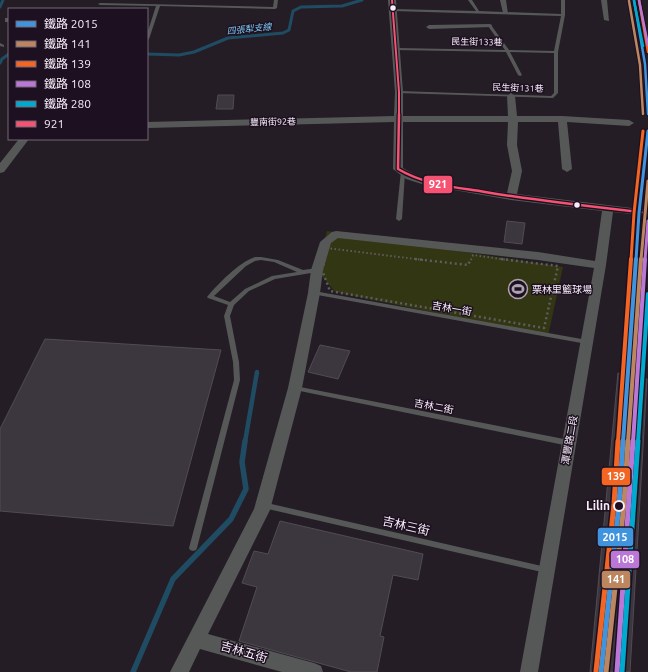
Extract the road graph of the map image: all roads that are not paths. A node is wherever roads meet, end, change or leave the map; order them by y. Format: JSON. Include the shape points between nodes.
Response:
{"nodes":[{"id":1,"x":166,"y":0,"type":"edge"},
{"id":2,"x":212,"y":0,"type":"edge"},
{"id":3,"x":276,"y":0,"type":"edge"},
{"id":4,"x":470,"y":0,"type":"edge"},
{"id":5,"x":503,"y":0,"type":"edge"},
{"id":6,"x":563,"y":0,"type":"edge"},
{"id":7,"x":604,"y":0,"type":"edge"},
{"id":8,"x":101,"y":2,"type":"edge"},
{"id":9,"x":393,"y":5,"type":"edge"},
{"id":10,"x":158,"y":6,"type":"junction"},
{"id":11,"x":164,"y":6,"type":"junction"},
{"id":12,"x":211,"y":7,"type":"junction"},
{"id":13,"x":478,"y":12,"type":"junction"},
{"id":14,"x":506,"y":13,"type":"junction"},
{"id":15,"x":563,"y":15,"type":"junction"},
{"id":16,"x":607,"y":20,"type":"dead end"},
{"id":17,"x":490,"y":26,"type":"joint"},
{"id":18,"x":429,"y":27,"type":"dead end"},
{"id":19,"x":148,"y":36,"type":"edge"},
{"id":20,"x":397,"y":48,"type":"junction"},
{"id":21,"x":507,"y":50,"type":"junction"},
{"id":22,"x":556,"y":52,"type":"junction"},
{"id":23,"x":520,"y":75,"type":"dead end"},
{"id":24,"x":399,"y":92,"type":"junction"},
{"id":25,"x":511,"y":96,"type":"junction"},
{"id":26,"x":562,"y":119,"type":"junction"},
{"id":27,"x":399,"y":120,"type":"junction"},
{"id":28,"x":513,"y":120,"type":"junction"},
{"id":29,"x":629,"y":123,"type":"dead end"},
{"id":30,"x":148,"y":125,"type":"edge"},
{"id":31,"x":23,"y":140,"type":"edge"},
{"id":32,"x":567,"y":169,"type":"dead end"},
{"id":33,"x":0,"y":170,"type":"edge"},
{"id":34,"x":403,"y":172,"type":"junction"},
{"id":35,"x":511,"y":197,"type":"junction"},
{"id":36,"x":608,"y":209,"type":"junction"},
{"id":37,"x":648,"y":213,"type":"edge"},
{"id":38,"x":399,"y":219,"type":"dead end"},
{"id":39,"x":600,"y":265,"type":"junction"},
{"id":40,"x":317,"y":270,"type":"junction"},
{"id":41,"x":302,"y":272,"type":"junction"},
{"id":42,"x":314,"y":293,"type":"junction"},
{"id":43,"x":231,"y":304,"type":"junction"},
{"id":44,"x":586,"y":342,"type":"junction"},
{"id":45,"x":295,"y":388,"type":"junction"},
{"id":46,"x":569,"y":443,"type":"junction"},
{"id":47,"x":262,"y":510,"type":"junction"},
{"id":48,"x":193,"y":548,"type":"dead end"},
{"id":49,"x":546,"y":570,"type":"junction"},
{"id":50,"x":196,"y":639,"type":"junction"},
{"id":51,"x":179,"y":672,"type":"edge"},
{"id":52,"x":314,"y":672,"type":"edge"},
{"id":53,"x":528,"y":672,"type":"edge"}],
"edges":[{"from":1,"to":11,"type":"lane"},
{"from":2,"to":12,"type":"lane"},
{"from":3,"to":12,"type":"lane","via":[[275,8]]},
{"from":4,"to":13,"type":"lane"},
{"from":5,"to":14,"type":"street"},
{"from":6,"to":15,"type":"lane","name":"民生街131巷"},
{"from":7,"to":16,"type":"street"},
{"from":8,"to":10,"type":"lane"},
{"from":9,"to":13,"type":"lane"},
{"from":9,"to":20,"type":"street"},
{"from":10,"to":11,"type":"lane"},
{"from":10,"to":19,"type":"lane"},
{"from":11,"to":12,"type":"lane"},
{"from":13,"to":14,"type":"lane"},
{"from":14,"to":15,"type":"lane"},
{"from":15,"to":22,"type":"lane","name":"民生街131巷"},
{"from":17,"to":18,"type":"street"},
{"from":17,"to":21,"type":"lane"},
{"from":20,"to":21,"type":"lane","name":"民生街133巷"},
{"from":20,"to":24,"type":"street"},
{"from":21,"to":22,"type":"lane","name":"民生街133巷"},
{"from":21,"to":23,"type":"lane"},
{"from":22,"to":25,"type":"lane","name":"民生街131巷","via":[[556,93],[552,98]]},
{"from":24,"to":25,"type":"lane","name":"民生街131巷"},
{"from":24,"to":27,"type":"street"},
{"from":25,"to":28,"type":"street"},
{"from":26,"to":28,"type":"street","name":"豐南街92巷"},
{"from":26,"to":29,"type":"street","name":"豐南街92巷"},
{"from":26,"to":32,"type":"street"},
{"from":27,"to":28,"type":"street","name":"豐南街92巷"},
{"from":27,"to":30,"type":"street","name":"豐南街92巷"},
{"from":27,"to":34,"type":"street","via":[[398,169]]},
{"from":28,"to":35,"type":"street","via":[[512,145],[517,171]]},
{"from":31,"to":33,"type":"street"},
{"from":34,"to":35,"type":"street","via":[[426,182]]},
{"from":34,"to":38,"type":"lane"},
{"from":35,"to":36,"type":"street"},
{"from":36,"to":37,"type":"street"},
{"from":36,"to":39,"type":"street","name":"潭豐路二段"},
{"from":39,"to":40,"type":"street","via":[[336,234],[326,242]]},
{"from":39,"to":44,"type":"street","name":"潭豐路二段"},
{"from":40,"to":41,"type":"lane"},
{"from":40,"to":42,"type":"street"},
{"from":41,"to":43,"type":"lane","via":[[274,277],[247,290]]},
{"from":41,"to":43,"type":"lane","via":[[284,263],[264,259],[250,260],[210,296]]},
{"from":42,"to":44,"type":"lane","name":"吉林一街"},
{"from":42,"to":45,"type":"street"},
{"from":43,"to":48,"type":"lane","via":[[227,316],[237,380]]},
{"from":44,"to":46,"type":"street","name":"潭豐路二段"},
{"from":45,"to":46,"type":"lane","name":"吉林二街"},
{"from":45,"to":47,"type":"street"},
{"from":46,"to":49,"type":"street","name":"潭豐路二段"},
{"from":47,"to":49,"type":"lane","name":"吉林三街","via":[[267,506]]},
{"from":47,"to":50,"type":"street"},
{"from":49,"to":53,"type":"street","name":"潭豐路二段"},
{"from":50,"to":51,"type":"street"},
{"from":50,"to":52,"type":"street","name":"吉林五街"}]}
